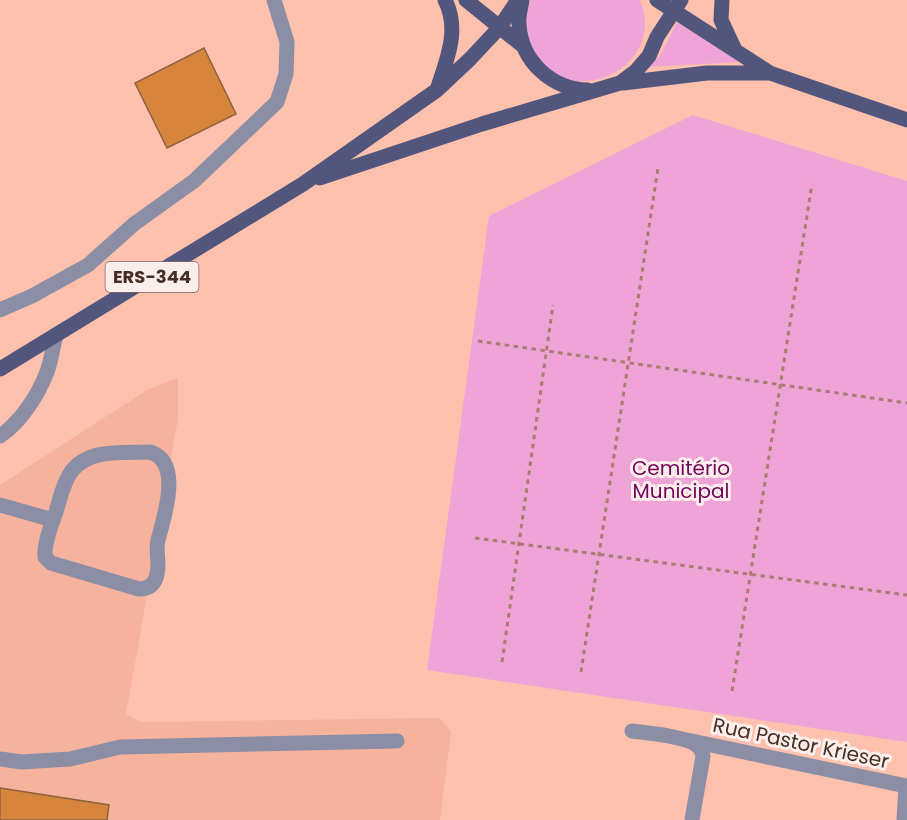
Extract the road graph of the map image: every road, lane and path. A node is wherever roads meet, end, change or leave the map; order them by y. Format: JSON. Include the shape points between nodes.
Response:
{"nodes":[{"id":1,"x":274,"y":0,"type":"edge"},
{"id":2,"x":445,"y":0,"type":"edge"},
{"id":3,"x":466,"y":0,"type":"edge"},
{"id":4,"x":520,"y":0,"type":"edge"},
{"id":5,"x":656,"y":0,"type":"edge"},
{"id":6,"x":722,"y":0,"type":"edge"},
{"id":7,"x":677,"y":4,"type":"edge"},
{"id":8,"x":499,"y":28,"type":"junction"},
{"id":9,"x":657,"y":37,"type":"junction"},
{"id":10,"x":523,"y":46,"type":"junction"},
{"id":11,"x":735,"y":50,"type":"junction"},
{"id":12,"x":770,"y":73,"type":"junction"},
{"id":13,"x":620,"y":83,"type":"junction"},
{"id":14,"x":437,"y":90,"type":"junction"},
{"id":15,"x":597,"y":90,"type":"junction"},
{"id":16,"x":907,"y":120,"type":"edge"},
{"id":17,"x":658,"y":168,"type":"dead end"},
{"id":18,"x":303,"y":184,"type":"junction"},
{"id":19,"x":812,"y":184,"type":"dead end"},
{"id":20,"x":553,"y":305,"type":"dead end"},
{"id":21,"x":0,"y":310,"type":"edge"},
{"id":22,"x":56,"y":335,"type":"junction"},
{"id":23,"x":478,"y":341,"type":"dead end"},
{"id":24,"x":547,"y":351,"type":"junction"},
{"id":25,"x":630,"y":363,"type":"junction"},
{"id":26,"x":0,"y":369,"type":"edge"},
{"id":27,"x":779,"y":384,"type":"junction"},
{"id":28,"x":907,"y":403,"type":"edge"},
{"id":29,"x":0,"y":436,"type":"edge"},
{"id":30,"x":0,"y":505,"type":"edge"},
{"id":31,"x":53,"y":520,"type":"junction"},
{"id":32,"x":475,"y":538,"type":"dead end"},
{"id":33,"x":519,"y":543,"type":"junction"},
{"id":34,"x":599,"y":554,"type":"junction"},
{"id":35,"x":750,"y":575,"type":"junction"},
{"id":36,"x":907,"y":595,"type":"edge"},
{"id":37,"x":502,"y":662,"type":"dead end"},
{"id":38,"x":581,"y":672,"type":"dead end"},
{"id":39,"x":732,"y":691,"type":"dead end"},
{"id":40,"x":632,"y":731,"type":"dead end"},
{"id":41,"x":397,"y":741,"type":"dead end"},
{"id":42,"x":692,"y":742,"type":"junction"},
{"id":43,"x":0,"y":759,"type":"edge"},
{"id":44,"x":906,"y":786,"type":"edge"},
{"id":45,"x":692,"y":820,"type":"edge"},
{"id":46,"x":904,"y":820,"type":"edge"}],
"edges":[{"from":1,"to":21,"type":"street","via":[[287,42],[286,74],[277,102],[194,181],[134,224],[88,265]]},
{"from":2,"to":14,"type":"main road","via":[[452,38]]},
{"from":3,"to":8,"type":"main road"},
{"from":4,"to":8,"type":"main road"},
{"from":4,"to":10,"type":"main road"},
{"from":5,"to":7,"type":"main road"},
{"from":5,"to":9,"type":"main road"},
{"from":6,"to":11,"type":"main road","via":[[721,20]]},
{"from":7,"to":9,"type":"main road"},
{"from":7,"to":11,"type":"main road"},
{"from":8,"to":10,"type":"main road"},
{"from":8,"to":14,"type":"main road","number":"ERS-344"},
{"from":9,"to":13,"type":"main road","via":[[649,56]]},
{"from":10,"to":15,"type":"main road","via":[[535,66],[553,81],[574,90]]},
{"from":11,"to":12,"type":"main road"},
{"from":12,"to":13,"type":"main road","via":[[707,73]]},
{"from":12,"to":16,"type":"main road"},
{"from":13,"to":15,"type":"main road"},
{"from":14,"to":18,"type":"main road","number":"ERS-344"},
{"from":15,"to":18,"type":"main road","number":"ERS-344"},
{"from":17,"to":25,"type":"path"},
{"from":18,"to":22,"type":"main road","number":"ERS-344"},
{"from":19,"to":27,"type":"path"},
{"from":20,"to":24,"type":"path"},
{"from":22,"to":26,"type":"main road","number":"ERS-344"},
{"from":22,"to":29,"type":"street","via":[[47,372],[32,403]]},
{"from":23,"to":24,"type":"path"},
{"from":24,"to":25,"type":"path"},
{"from":24,"to":33,"type":"path"},
{"from":25,"to":27,"type":"path"},
{"from":25,"to":34,"type":"path"},
{"from":27,"to":28,"type":"path"},
{"from":27,"to":35,"type":"path"},
{"from":30,"to":31,"type":"street"},
{"from":31,"to":31,"type":"street","via":[[71,471],[86,459],[107,453],[150,452],[164,460],[168,468],[157,577],[146,590],[51,563],[44,550]]},
{"from":32,"to":33,"type":"path"},
{"from":33,"to":34,"type":"path"},
{"from":33,"to":37,"type":"path"},
{"from":34,"to":35,"type":"path"},
{"from":34,"to":38,"type":"path"},
{"from":35,"to":36,"type":"path"},
{"from":35,"to":39,"type":"path"},
{"from":40,"to":42,"type":"street","name":"Rua Pastor Krieser"},
{"from":41,"to":43,"type":"street","via":[[120,747],[70,759]]},
{"from":42,"to":44,"type":"street","name":"Rua Pastor Krieser"},
{"from":42,"to":45,"type":"street","via":[[703,756]]},
{"from":44,"to":46,"type":"street"}]}
